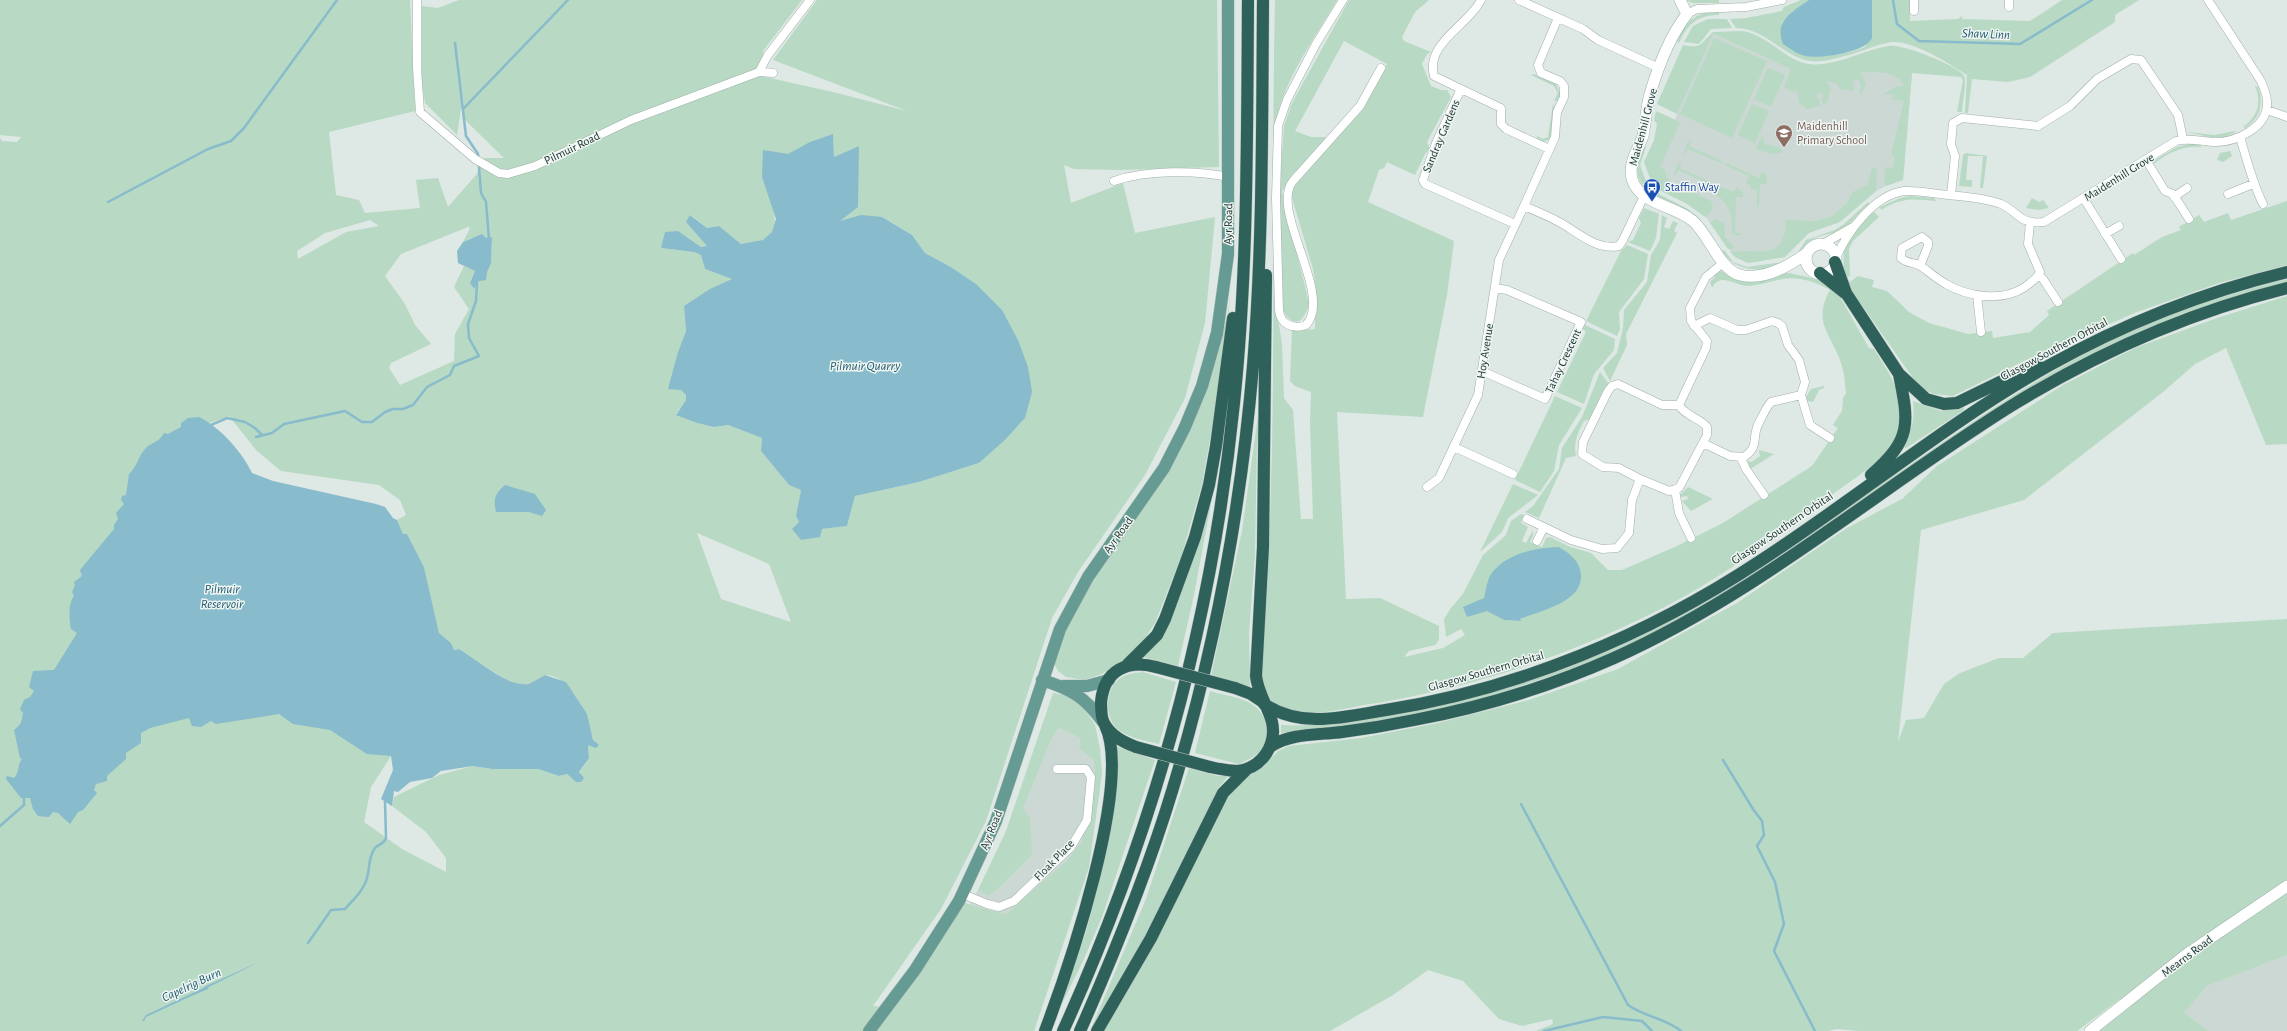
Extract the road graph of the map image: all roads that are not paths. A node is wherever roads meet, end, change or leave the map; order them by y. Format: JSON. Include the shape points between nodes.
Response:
{"nodes":[{"id":1,"x":417,"y":0,"type":"edge"},
{"id":2,"x":810,"y":0,"type":"edge"},
{"id":3,"x":1228,"y":0,"type":"edge"},
{"id":4,"x":1242,"y":0,"type":"edge"},
{"id":5,"x":1248,"y":0,"type":"edge"},
{"id":6,"x":1263,"y":0,"type":"edge"},
{"id":7,"x":1343,"y":0,"type":"edge"},
{"id":8,"x":1481,"y":0,"type":"edge"},
{"id":9,"x":1519,"y":0,"type":"edge"},
{"id":10,"x":1680,"y":0,"type":"edge"},
{"id":11,"x":1782,"y":0,"type":"edge"},
{"id":12,"x":1914,"y":0,"type":"edge"},
{"id":13,"x":2208,"y":0,"type":"edge"},
{"id":14,"x":1914,"y":11,"type":"dead end"},
{"id":15,"x":1687,"y":14,"type":"junction"},
{"id":16,"x":1558,"y":18,"type":"junction"},
{"id":17,"x":1381,"y":68,"type":"dead end"},
{"id":18,"x":1659,"y":68,"type":"junction"},
{"id":19,"x":759,"y":72,"type":"junction"},
{"id":20,"x":773,"y":74,"type":"dead end"},
{"id":21,"x":1461,"y":89,"type":"junction"},
{"id":22,"x":2267,"y":110,"type":"junction"},
{"id":23,"x":2287,"y":117,"type":"edge"},
{"id":24,"x":2240,"y":137,"type":"junction"},
{"id":25,"x":2183,"y":139,"type":"junction"},
{"id":26,"x":1261,"y":148,"type":"junction"},
{"id":27,"x":1549,"y":149,"type":"junction"},
{"id":28,"x":2146,"y":160,"type":"junction"},
{"id":29,"x":1229,"y":177,"type":"junction"},
{"id":30,"x":1114,"y":181,"type":"dead end"},
{"id":31,"x":2253,"y":184,"type":"junction"},
{"id":32,"x":2187,"y":188,"type":"dead end"},
{"id":33,"x":2228,"y":194,"type":"dead end"},
{"id":34,"x":1951,"y":195,"type":"junction"},
{"id":35,"x":1644,"y":196,"type":"junction"},
{"id":36,"x":2174,"y":197,"type":"junction"},
{"id":37,"x":2084,"y":199,"type":"junction"},
{"id":38,"x":2263,"y":204,"type":"dead end"},
{"id":39,"x":1524,"y":206,"type":"junction"},
{"id":40,"x":2189,"y":219,"type":"dead end"},
{"id":41,"x":2030,"y":223,"type":"junction"},
{"id":42,"x":1515,"y":224,"type":"junction"},
{"id":43,"x":2119,"y":226,"type":"dead end"},
{"id":44,"x":1852,"y":228,"type":"junction"},
{"id":45,"x":2105,"y":234,"type":"junction"},
{"id":46,"x":1823,"y":244,"type":"junction"},
{"id":47,"x":1807,"y":253,"type":"junction"},
{"id":48,"x":2121,"y":259,"type":"dead end"},
{"id":49,"x":1836,"y":260,"type":"junction"},
{"id":50,"x":1723,"y":263,"type":"junction"},
{"id":51,"x":1920,"y":266,"type":"dead end"},
{"id":52,"x":1780,"y":269,"type":"junction"},
{"id":53,"x":1816,"y":272,"type":"junction"},
{"id":54,"x":2287,"y":272,"type":"edge"},
{"id":55,"x":2039,"y":275,"type":"junction"},
{"id":56,"x":1495,"y":288,"type":"junction"},
{"id":57,"x":2287,"y":288,"type":"edge"},
{"id":58,"x":1846,"y":293,"type":"junction"},
{"id":59,"x":1977,"y":295,"type":"junction"},
{"id":60,"x":2058,"y":302,"type":"dead end"},
{"id":61,"x":1694,"y":326,"type":"junction"},
{"id":62,"x":1981,"y":332,"type":"dead end"},
{"id":63,"x":2104,"y":337,"type":"junction"},
{"id":64,"x":1482,"y":371,"type":"junction"},
{"id":65,"x":1899,"y":374,"type":"junction"},
{"id":66,"x":1801,"y":394,"type":"junction"},
{"id":67,"x":1680,"y":405,"type":"junction"},
{"id":68,"x":1830,"y":438,"type":"dead end"},
{"id":69,"x":1703,"y":443,"type":"junction"},
{"id":70,"x":1454,"y":447,"type":"junction"},
{"id":71,"x":1741,"y":458,"type":"junction"},
{"id":72,"x":1513,"y":474,"type":"dead end"},
{"id":73,"x":1640,"y":479,"type":"junction"},
{"id":74,"x":1427,"y":487,"type":"dead end"},
{"id":75,"x":1675,"y":490,"type":"junction"},
{"id":76,"x":1764,"y":494,"type":"dead end"},
{"id":77,"x":1527,"y":519,"type":"dead end"},
{"id":78,"x":1811,"y":526,"type":"junction"},
{"id":79,"x":1544,"y":528,"type":"junction"},
{"id":80,"x":1691,"y":538,"type":"dead end"},
{"id":81,"x":1537,"y":541,"type":"dead end"},
{"id":82,"x":1127,"y":665,"type":"junction"},
{"id":83,"x":1042,"y":680,"type":"junction"},
{"id":84,"x":1109,"y":680,"type":"junction"},
{"id":85,"x":1062,"y":686,"type":"junction"},
{"id":86,"x":1264,"y":703,"type":"junction"},
{"id":87,"x":1104,"y":724,"type":"junction"},
{"id":88,"x":1270,"y":747,"type":"junction"},
{"id":89,"x":1248,"y":768,"type":"junction"},
{"id":90,"x":1057,"y":769,"type":"dead end"},
{"id":91,"x":2287,"y":886,"type":"edge"},
{"id":92,"x":963,"y":894,"type":"junction"},
{"id":93,"x":869,"y":1031,"type":"edge"},
{"id":94,"x":1045,"y":1031,"type":"edge"},
{"id":95,"x":1063,"y":1031,"type":"edge"},
{"id":96,"x":1080,"y":1031,"type":"edge"},
{"id":97,"x":1097,"y":1031,"type":"edge"},
{"id":98,"x":2090,"y":1031,"type":"edge"}],
"edges":[{"from":1,"to":19,"type":"street","name":"Pilmuir Road","via":[[420,112],[475,159],[499,173],[508,174],[535,166],[630,120]]},
{"from":2,"to":19,"type":"street","via":[[768,55]]},
{"from":3,"to":29,"type":"main road","name":"Ayr Road"},
{"from":4,"to":82,"type":"highway","via":[[1237,254],[1233,314],[1216,446],[1195,537],[1165,619],[1157,635]]},
{"from":5,"to":95,"type":"highway","via":[[1243,284],[1235,401],[1220,514],[1206,591],[1175,726],[1121,892]]},
{"from":6,"to":26,"type":"highway"},
{"from":7,"to":17,"type":"street","via":[[1316,44],[1287,100],[1278,126],[1276,198],[1279,310],[1281,319],[1288,325],[1306,325],[1310,318],[1312,303],[1309,279],[1290,217],[1286,191],[1292,181],[1360,106]]},
{"from":8,"to":21,"type":"street","name":"Sandray Gardens","via":[[1471,16],[1443,41],[1432,69],[1434,76]]},
{"from":9,"to":16,"type":"street"},
{"from":10,"to":15,"type":"street"},
{"from":11,"to":15,"type":"street","via":[[1746,7],[1697,9]]},
{"from":12,"to":14,"type":"street"},
{"from":13,"to":22,"type":"street","via":[[2262,81],[2267,98]]},
{"from":15,"to":18,"type":"street","name":"Maidenhill Grove","via":[[1680,23]]},
{"from":16,"to":18,"type":"street"},
{"from":16,"to":27,"type":"street","via":[[1538,66],[1541,73],[1560,81],[1564,86],[1564,97],[1557,112],[1555,136]]},
{"from":18,"to":35,"type":"street","name":"Maidenhill Grove","via":[[1632,165],[1634,183]]},
{"from":19,"to":20,"type":"street"},
{"from":21,"to":27,"type":"street","via":[[1501,108],[1501,124],[1506,129]]},
{"from":21,"to":42,"type":"street","name":"Sandray Gardens","via":[[1436,143],[1423,180],[1425,184]]},
{"from":22,"to":23,"type":"street"},
{"from":22,"to":24,"type":"street","via":[[2260,123]]},
{"from":24,"to":25,"type":"street","via":[[2216,142]]},
{"from":24,"to":31,"type":"street"},
{"from":25,"to":28,"type":"street","name":"Maidenhill Grove"},
{"from":25,"to":34,"type":"street","via":[[2178,115],[2141,60],[2131,59],[2097,79],[2070,106],[2038,126],[1962,118],[1953,123],[1951,141],[1955,156]]},
{"from":26,"to":86,"type":"highway","via":[[1266,274],[1266,432],[1256,676]]},
{"from":26,"to":96,"type":"highway","via":[[1260,238],[1253,367],[1235,518],[1210,642],[1172,792],[1139,886]]},
{"from":27,"to":39,"type":"street"},
{"from":28,"to":36,"type":"street","via":[[2165,191]]},
{"from":28,"to":37,"type":"street","name":"Maidenhill Grove"},
{"from":29,"to":30,"type":"street","via":[[1150,173]]},
{"from":29,"to":83,"type":"main road","name":"Ayr Road","via":[[1228,254],[1224,290],[1217,333],[1202,386],[1186,427],[1164,468],[1074,600],[1060,629]]},
{"from":31,"to":33,"type":"street"},
{"from":31,"to":38,"type":"street"},
{"from":32,"to":36,"type":"street"},
{"from":34,"to":41,"type":"street","via":[[2000,204]]},
{"from":34,"to":44,"type":"street","via":[[1904,191],[1894,194],[1869,210]]},
{"from":35,"to":39,"type":"street","via":[[1619,246],[1612,248],[1580,236],[1559,222]]},
{"from":35,"to":50,"type":"street","via":[[1692,220]]},
{"from":36,"to":40,"type":"street"},
{"from":37,"to":41,"type":"street","name":"Maidenhill Grove","via":[[2052,219]]},
{"from":37,"to":45,"type":"street"},
{"from":39,"to":42,"type":"street","name":"Hoy Avenue"},
{"from":41,"to":55,"type":"street","via":[[2028,244],[2039,268]]},
{"from":42,"to":56,"type":"street","name":"Hoy Avenue","via":[[1499,260]]},
{"from":43,"to":45,"type":"street"},
{"from":44,"to":46,"type":"street"},
{"from":44,"to":49,"type":"street","via":[[1842,242]]},
{"from":45,"to":48,"type":"street"},
{"from":46,"to":47,"type":"street","via":[[1814,246]]},
{"from":46,"to":49,"type":"street","via":[[1832,248]]},
{"from":47,"to":52,"type":"street"},
{"from":47,"to":53,"type":"street","via":[[1806,262]]},
{"from":49,"to":53,"type":"street","via":[[1830,271]]},
{"from":49,"to":58,"type":"highway"},
{"from":50,"to":52,"type":"street","via":[[1733,272],[1752,276]]},
{"from":50,"to":61,"type":"street","via":[[1706,277],[1690,308]]},
{"from":51,"to":59,"type":"street","via":[[1947,285]]},
{"from":52,"to":53,"type":"street"},
{"from":53,"to":58,"type":"highway"},
{"from":54,"to":63,"type":"highway","name":"Glasgow Southern Orbital","via":[[2211,294]]},
{"from":55,"to":59,"type":"street","via":[[2020,290],[2011,293]]},
{"from":55,"to":60,"type":"street"},
{"from":56,"to":64,"type":"street","name":"Hoy Avenue"},
{"from":56,"to":64,"type":"street","name":"Tahay Crescent","via":[[1507,290],[1581,322],[1545,398]]},
{"from":57,"to":88,"type":"highway","via":[[2183,321],[2106,354],[2040,389],[1970,433],[1755,582],[1678,627],[1613,659],[1488,703],[1379,727],[1290,738]]},
{"from":58,"to":65,"type":"highway"},
{"from":59,"to":62,"type":"street"},
{"from":61,"to":66,"type":"street","via":[[1710,318],[1737,330],[1746,330],[1772,321],[1778,323],[1782,326],[1788,345],[1799,360],[1805,382]]},
{"from":61,"to":67,"type":"street","via":[[1707,341],[1706,348]]},
{"from":63,"to":65,"type":"highway","via":[[2065,352],[1956,403],[1944,404],[1926,399]]},
{"from":63,"to":78,"type":"highway","name":"Glasgow Southern Orbital","via":[[2050,364],[1977,409]]},
{"from":64,"to":70,"type":"street","name":"Hoy Avenue","via":[[1478,395]]},
{"from":65,"to":78,"type":"highway","via":[[1907,412],[1904,433],[1896,451]]},
{"from":66,"to":68,"type":"street","via":[[1810,425]]},
{"from":66,"to":71,"type":"street","via":[[1771,402],[1757,429],[1756,444],[1752,451]]},
{"from":67,"to":69,"type":"street","via":[[1684,412],[1703,422],[1707,427]]},
{"from":67,"to":73,"type":"street","via":[[1662,405],[1618,384],[1608,391],[1583,442],[1582,454],[1603,467],[1619,468]]},
{"from":69,"to":71,"type":"street","via":[[1730,456]]},
{"from":69,"to":75,"type":"street","via":[[1682,483]]},
{"from":70,"to":72,"type":"street"},
{"from":70,"to":74,"type":"street","name":"Hoy Avenue","via":[[1439,478]]},
{"from":71,"to":76,"type":"street"},
{"from":73,"to":75,"type":"street","via":[[1669,491]]},
{"from":73,"to":79,"type":"street","via":[[1632,500],[1629,533],[1617,548],[1602,549],[1571,540]]},
{"from":75,"to":80,"type":"street","via":[[1679,513]]},
{"from":77,"to":79,"type":"street"},
{"from":78,"to":86,"type":"highway","name":"Glasgow Southern Orbital","via":[[1759,562],[1660,620],[1594,650],[1507,682],[1404,707],[1320,719],[1289,717]]},
{"from":79,"to":81,"type":"street"},
{"from":82,"to":84,"type":"highway"},
{"from":82,"to":86,"type":"highway","name":"Glasgow Southern Orbital","bridge":true,"via":[[1144,664],[1235,688],[1251,694]]},
{"from":83,"to":85,"type":"main road"},
{"from":83,"to":92,"type":"main road","name":"Ayr Road","via":[[996,821]]},
{"from":84,"to":85,"type":"main road","via":[[1087,686]]},
{"from":84,"to":87,"type":"highway","via":[[1102,698]]},
{"from":85,"to":87,"type":"main road","via":[[1085,699]]},
{"from":86,"to":88,"type":"highway","via":[[1273,728]]},
{"from":87,"to":89,"type":"highway","bridge":true,"via":[[1120,741],[1136,747],[1210,767],[1235,771]]},
{"from":87,"to":94,"type":"highway","via":[[1109,734],[1112,754],[1107,811],[1081,926]]},
{"from":88,"to":89,"type":"highway","via":[[1261,760]]},
{"from":89,"to":97,"type":"highway","via":[[1223,793],[1151,938]]},
{"from":90,"to":92,"type":"street","name":"Floak Place","via":[[1086,769],[1091,777],[1087,820],[1070,847],[1014,900],[999,907]]},
{"from":91,"to":98,"type":"street","name":"Mearns Road","via":[[2187,954]]},
{"from":92,"to":93,"type":"main road","name":"Ayr Road","via":[[928,951]]}]}
